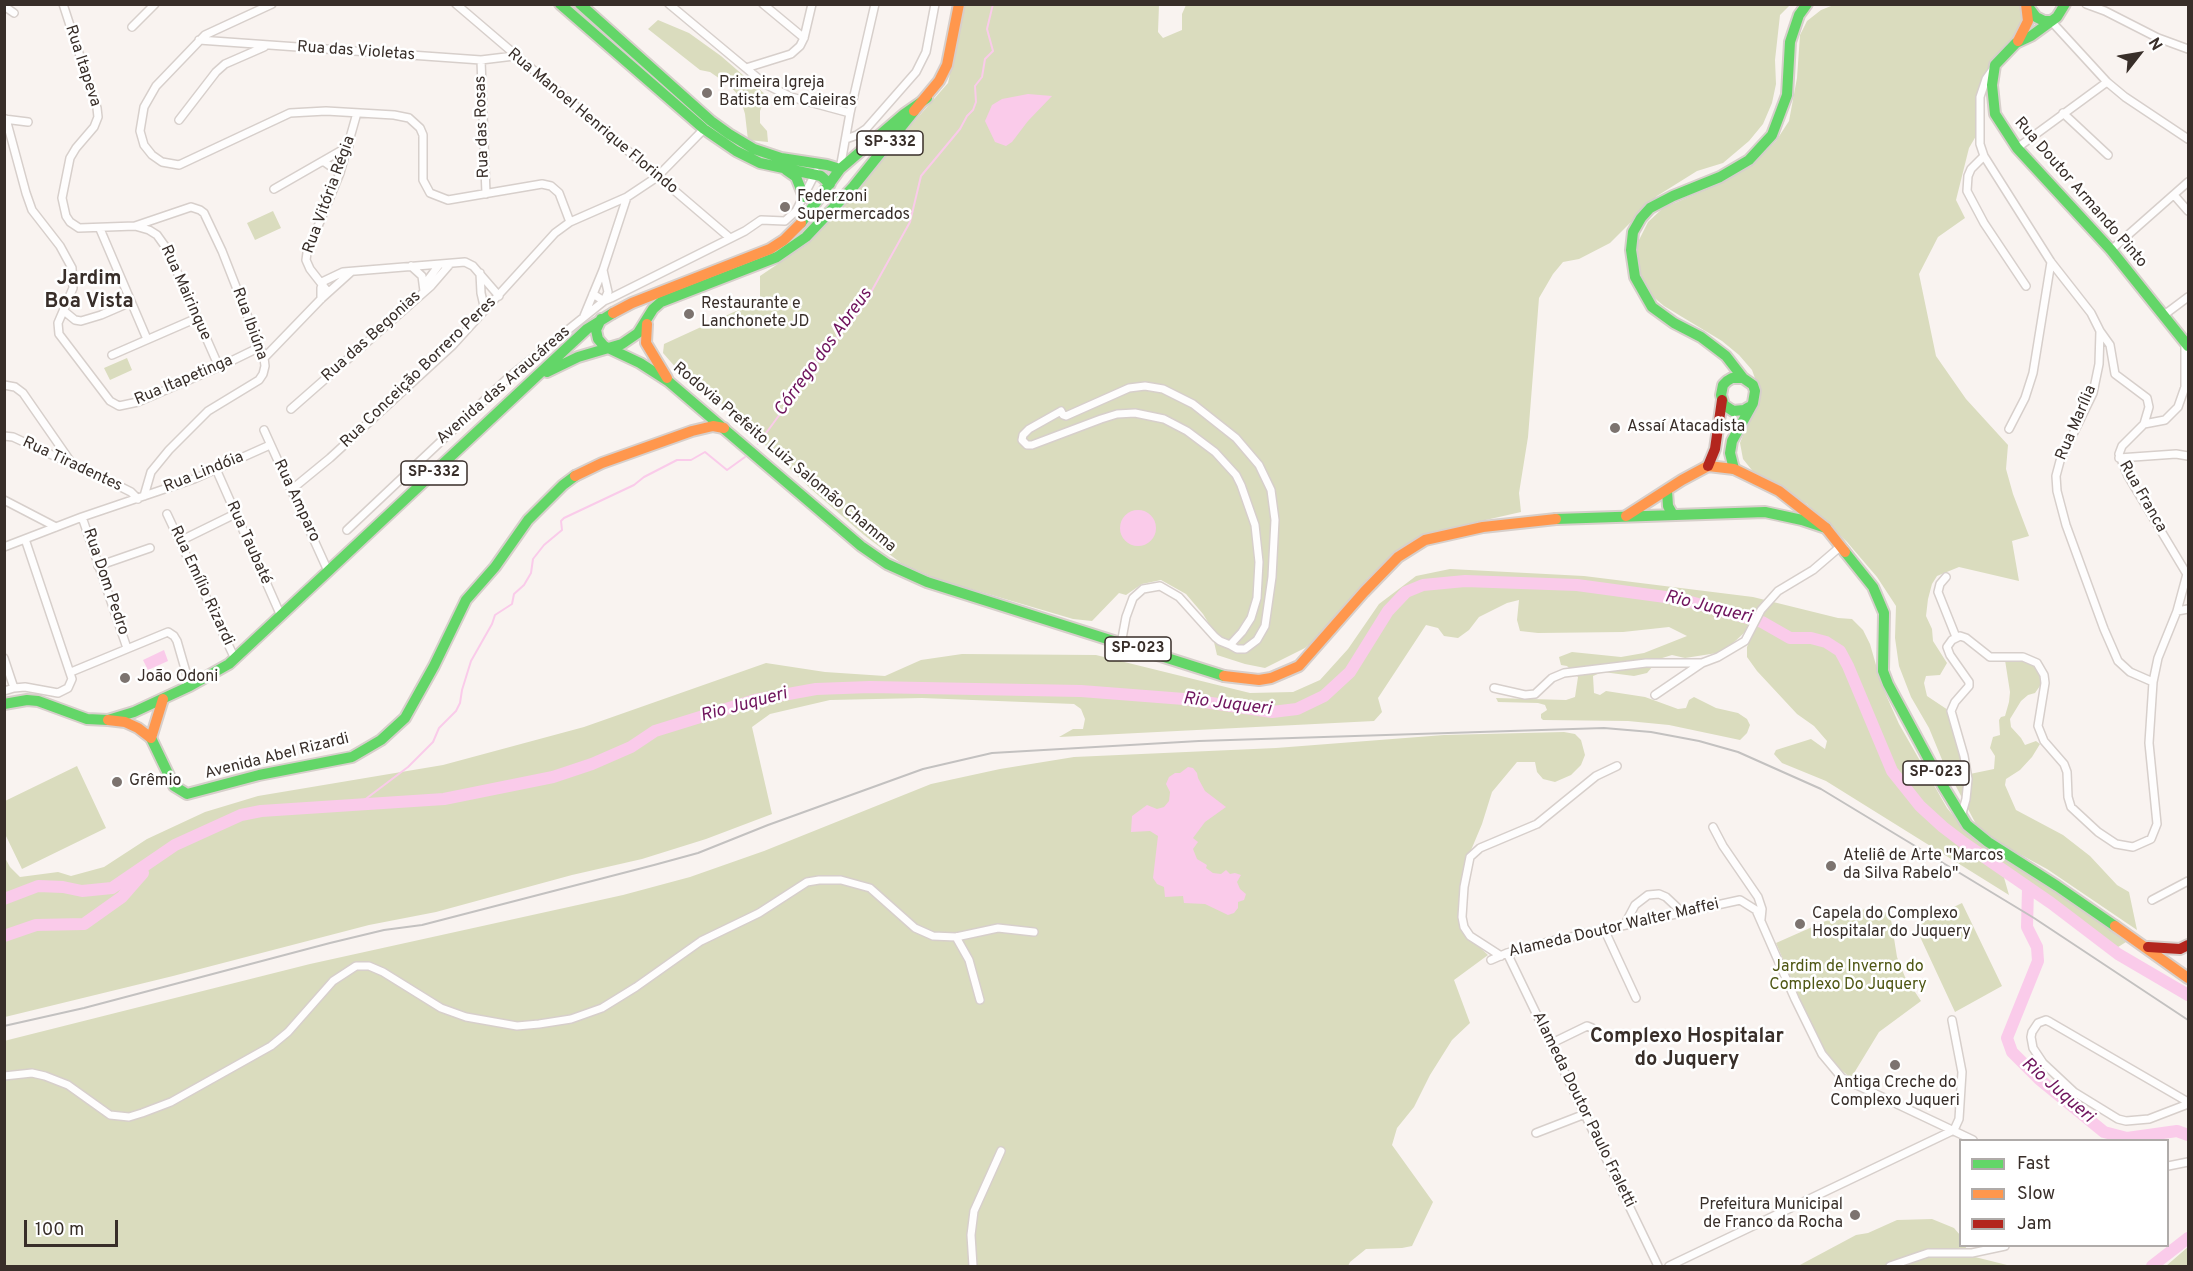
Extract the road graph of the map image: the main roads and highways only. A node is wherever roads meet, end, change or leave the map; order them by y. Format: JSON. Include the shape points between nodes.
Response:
{"nodes":[{"id":1,"x":560,"y":4,"type":"edge"},
{"id":2,"x":959,"y":4,"type":"edge"},
{"id":3,"x":1807,"y":4,"type":"edge"},
{"id":4,"x":2026,"y":4,"type":"edge"},
{"id":5,"x":2065,"y":4,"type":"edge"},
{"id":6,"x":584,"y":6,"type":"edge"},
{"id":7,"x":2051,"y":21,"type":"junction"},
{"id":8,"x":2016,"y":44,"type":"junction"},
{"id":9,"x":927,"y":98,"type":"junction"},
{"id":10,"x":707,"y":125,"type":"junction"},
{"id":11,"x":786,"y":169,"type":"junction"},
{"id":12,"x":840,"y":169,"type":"junction"},
{"id":13,"x":830,"y":184,"type":"junction"},
{"id":14,"x":853,"y":187,"type":"junction"},
{"id":15,"x":804,"y":197,"type":"road end"},
{"id":16,"x":601,"y":319,"type":"junction"},
{"id":17,"x":647,"y":319,"type":"junction"},
{"id":18,"x":2187,"y":344,"type":"edge"},
{"id":19,"x":609,"y":349,"type":"junction"},
{"id":20,"x":578,"y":357,"type":"junction"},
{"id":21,"x":640,"y":363,"type":"junction"},
{"id":22,"x":538,"y":376,"type":"junction"},
{"id":23,"x":1743,"y":378,"type":"junction"},
{"id":24,"x":668,"y":381,"type":"junction"},
{"id":25,"x":1722,"y":400,"type":"junction"},
{"id":26,"x":1749,"y":407,"type":"junction"},
{"id":27,"x":725,"y":429,"type":"junction"},
{"id":28,"x":1708,"y":466,"type":"junction"},
{"id":29,"x":1734,"y":469,"type":"junction"},
{"id":30,"x":1667,"y":491,"type":"junction"},
{"id":31,"x":1779,"y":491,"type":"junction"},
{"id":32,"x":1774,"y":514,"type":"junction"},
{"id":33,"x":1673,"y":515,"type":"junction"},
{"id":34,"x":1625,"y":516,"type":"junction"},
{"id":35,"x":1826,"y":528,"type":"junction"},
{"id":36,"x":163,"y":699,"type":"junction"},
{"id":37,"x":4,"y":704,"type":"edge"},
{"id":38,"x":108,"y":720,"type":"junction"},
{"id":39,"x":151,"y":738,"type":"junction"},
{"id":40,"x":2146,"y":947,"type":"junction"},
{"id":41,"x":2184,"y":947,"type":"edge"},
{"id":42,"x":2178,"y":972,"type":"junction"},
{"id":43,"x":2188,"y":978,"type":"edge"}],
"edges":[{"from":1,"to":10,"type":"main road"},
{"from":2,"to":9,"type":"main road","number":"SP-332","via":[[947,65]]},
{"from":3,"to":23,"type":"main road","via":[[1790,42],[1787,94],[1772,135],[1749,160],[1650,207],[1633,232],[1635,277],[1652,307],[1726,356]]},
{"from":4,"to":7,"type":"main road","via":[[2036,17]]},
{"from":4,"to":8,"type":"main road","via":[[2027,25]]},
{"from":5,"to":7,"type":"main road"},
{"from":6,"to":10,"type":"main road"},
{"from":7,"to":8,"type":"main road"},
{"from":8,"to":18,"type":"main road","name":"Rua Doutor Armando Pinto","via":[[1995,65],[1995,114],[2016,148],[2111,250]]},
{"from":9,"to":12,"type":"main road","number":"SP-332"},
{"from":9,"to":14,"type":"main road","number":"SP-332"},
{"from":10,"to":11,"type":"main road","via":[[748,158]]},
{"from":10,"to":12,"type":"main road","via":[[781,158]]},
{"from":11,"to":13,"type":"main road","via":[[821,176]]},
{"from":11,"to":15,"type":"main road","via":[[796,177]]},
{"from":12,"to":13,"type":"main road","number":"SP-332"},
{"from":12,"to":14,"type":"main road","number":"SP-332","via":[[849,169],[854,174]]},
{"from":13,"to":16,"type":"main road","number":"SP-332","via":[[798,227],[770,249],[668,288]]},
{"from":14,"to":17,"type":"main road","number":"SP-332","via":[[790,249],[661,302]]},
{"from":16,"to":19,"type":"main road","via":[[596,334]]},
{"from":16,"to":22,"type":"main road","number":"SP-332"},
{"from":17,"to":19,"type":"main road","number":"SP-332","via":[[638,333]]},
{"from":17,"to":24,"type":"main road","number":"SP-023","via":[[646,343]]},
{"from":19,"to":20,"type":"main road","number":"SP-332"},
{"from":19,"to":21,"type":"main road","name":"Rodovia Prefeito Luiz Salomão Chamma","number":"SP-023"},
{"from":20,"to":21,"type":"main road","via":[[614,356]]},
{"from":20,"to":22,"type":"main road","number":"SP-332"},
{"from":21,"to":24,"type":"main road","name":"Rodovia Prefeito Luiz Salomão Chamma","number":"SP-023"},
{"from":22,"to":36,"type":"main road","number":"SP-332","via":[[235,659]]},
{"from":23,"to":25,"type":"main road","via":[[1727,381],[1721,389]]},
{"from":23,"to":26,"type":"main road","via":[[1755,391]]},
{"from":24,"to":27,"type":"main road","name":"Rodovia Prefeito Luiz Salomão Chamma","number":"SP-023"},
{"from":25,"to":26,"type":"main road","via":[[1733,411]]},
{"from":25,"to":28,"type":"main road","via":[[1715,449]]},
{"from":26,"to":29,"type":"main road","via":[[1732,441]]},
{"from":27,"to":34,"type":"main road","name":"Rodovia Prefeito Luiz Salomão Chamma","number":"SP-023","via":[[861,546],[896,569],[1227,677],[1259,681],[1299,666],[1381,573],[1398,556],[1425,540],[1514,523]]},
{"from":27,"to":39,"type":"main road","name":"Avenida Abel Rizardi","via":[[713,426],[692,431],[602,463],[577,475],[550,496],[466,600],[405,718],[381,740],[352,757],[187,794],[174,786]]},
{"from":28,"to":29,"type":"main road","number":"SP-023"},
{"from":28,"to":30,"type":"main road","name":"Rodovia Prefeito Luiz Salomão Chamma","number":"SP-023"},
{"from":29,"to":31,"type":"main road","number":"SP-023"},
{"from":30,"to":33,"type":"main road"},
{"from":30,"to":34,"type":"main road","name":"Rodovia Prefeito Luiz Salomão Chamma","number":"SP-023"},
{"from":31,"to":32,"type":"main road"},
{"from":31,"to":35,"type":"main road","number":"SP-023"},
{"from":32,"to":33,"type":"main road","name":"Rodovia Prefeito Luiz Salomão Chamma","number":"SP-023"},
{"from":32,"to":35,"type":"main road","name":"Rodovia Prefeito Luiz Salomão Chamma","number":"SP-023"},
{"from":33,"to":34,"type":"main road","name":"Rodovia Prefeito Luiz Salomão Chamma","number":"SP-023"},
{"from":35,"to":40,"type":"main road","number":"SP-023","via":[[1874,587],[1884,613],[1885,677],[1960,817],[1988,842]]},
{"from":36,"to":38,"type":"main road","number":"SP-332"},
{"from":36,"to":39,"type":"main road"},
{"from":37,"to":38,"type":"main road","number":"SP-332","via":[[38,701],[87,719]]},
{"from":38,"to":39,"type":"main road","via":[[125,722]]},
{"from":40,"to":41,"type":"main road"},
{"from":40,"to":42,"type":"main road","number":"SP-023"},
{"from":41,"to":42,"type":"main road","via":[[2175,955]]},
{"from":42,"to":43,"type":"main road","number":"SP-023"}]}
